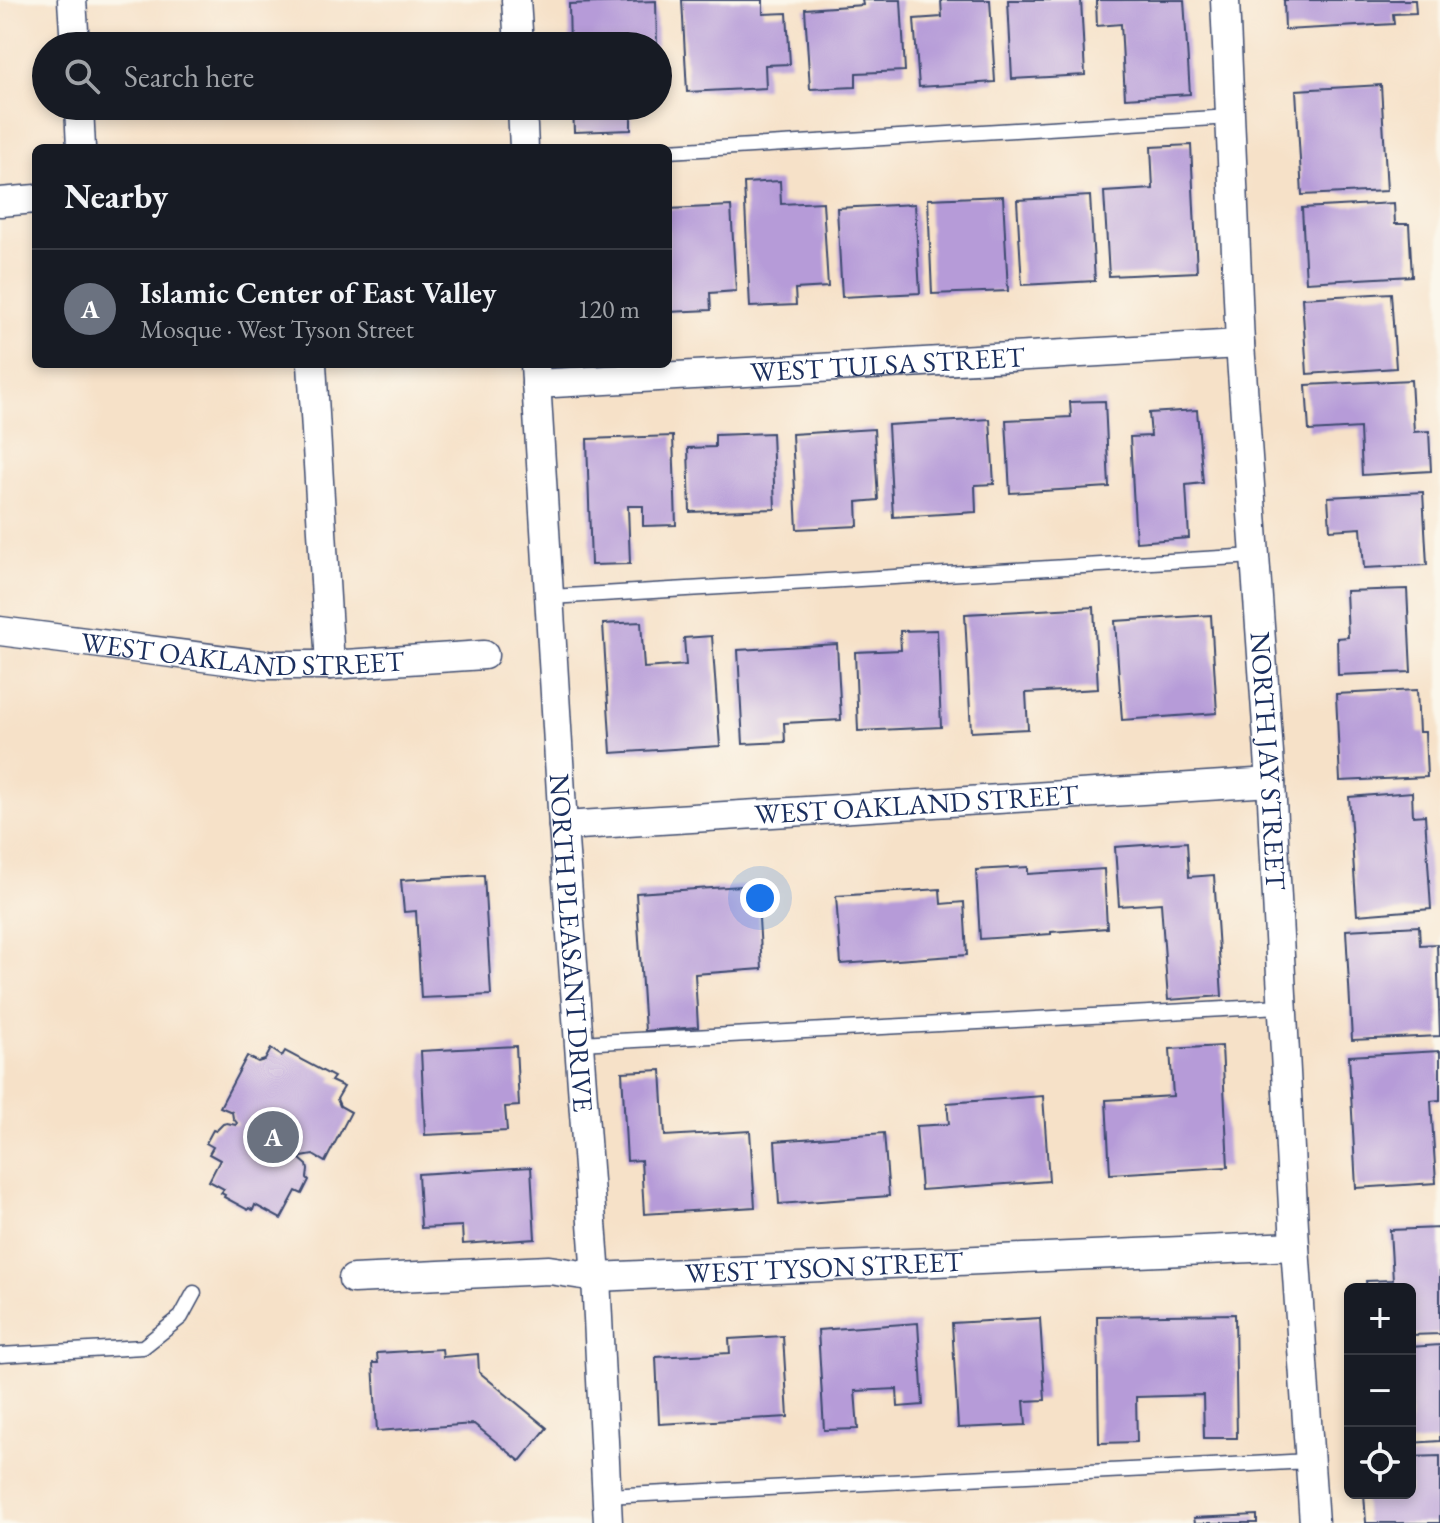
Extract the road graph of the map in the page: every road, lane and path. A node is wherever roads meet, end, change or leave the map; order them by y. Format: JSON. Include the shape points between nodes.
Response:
{"nodes":[{"id":1,"x":72,"y":0,"type":"edge"},
{"id":2,"x":516,"y":0,"type":"edge"},
{"id":3,"x":1225,"y":0,"type":"edge"},
{"id":4,"x":74,"y":32,"type":"edge"},
{"id":5,"x":518,"y":32,"type":"edge"},
{"id":6,"x":1231,"y":117,"type":"junction"},
{"id":7,"x":80,"y":120,"type":"edge"},
{"id":8,"x":523,"y":120,"type":"edge"},
{"id":9,"x":81,"y":144,"type":"edge"},
{"id":10,"x":524,"y":144,"type":"edge"},
{"id":11,"x":672,"y":151,"type":"edge"},
{"id":12,"x":32,"y":199,"type":"edge"},
{"id":13,"x":0,"y":202,"type":"edge"},
{"id":14,"x":1240,"y":344,"type":"junction"},
{"id":15,"x":312,"y":368,"type":"edge"},
{"id":16,"x":536,"y":374,"type":"edge"},
{"id":17,"x":1255,"y":556,"type":"junction"},
{"id":18,"x":550,"y":597,"type":"junction"},
{"id":19,"x":0,"y":631,"type":"edge"},
{"id":20,"x":484,"y":655,"type":"dead end"},
{"id":21,"x":330,"y":665,"type":"junction"},
{"id":22,"x":1271,"y":782,"type":"junction"},
{"id":23,"x":563,"y":826,"type":"junction"},
{"id":24,"x":1283,"y":1006,"type":"junction"},
{"id":25,"x":579,"y":1043,"type":"junction"},
{"id":26,"x":1295,"y":1246,"type":"junction"},
{"id":27,"x":596,"y":1277,"type":"junction"},
{"id":28,"x":353,"y":1279,"type":"dead end"},
{"id":29,"x":194,"y":1293,"type":"dead end"},
{"id":30,"x":0,"y":1355,"type":"edge"},
{"id":31,"x":1309,"y":1461,"type":"junction"},
{"id":32,"x":607,"y":1510,"type":"edge"},
{"id":33,"x":1314,"y":1523,"type":"edge"}],
"edges":[{"from":1,"to":4,"type":"street"},
{"from":2,"to":5,"type":"street"},
{"from":3,"to":6,"type":"street","name":"NORTH JAY STREET"},
{"from":6,"to":11,"type":"lane"},
{"from":6,"to":14,"type":"street","name":"NORTH JAY STREET"},
{"from":7,"to":9,"type":"street"},
{"from":8,"to":10,"type":"street"},
{"from":12,"to":13,"type":"street"},
{"from":14,"to":16,"type":"street","name":"WEST TULSA STREET"},
{"from":14,"to":17,"type":"street","name":"NORTH JAY STREET"},
{"from":15,"to":21,"type":"street"},
{"from":16,"to":18,"type":"street","name":"NORTH PLEASANT DRIVE"},
{"from":17,"to":18,"type":"lane"},
{"from":17,"to":22,"type":"street","name":"NORTH JAY STREET"},
{"from":18,"to":23,"type":"street","name":"NORTH PLEASANT DRIVE"},
{"from":19,"to":21,"type":"street","name":"WEST OAKLAND STREET","via":[[265,665]]},
{"from":20,"to":21,"type":"street","name":"WEST OAKLAND STREET"},
{"from":22,"to":23,"type":"street","name":"WEST OAKLAND STREET"},
{"from":22,"to":24,"type":"street","name":"NORTH JAY STREET"},
{"from":23,"to":25,"type":"street","name":"NORTH PLEASANT DRIVE"},
{"from":24,"to":25,"type":"lane"},
{"from":24,"to":26,"type":"street","name":"NORTH JAY STREET"},
{"from":25,"to":27,"type":"street","name":"NORTH PLEASANT DRIVE"},
{"from":26,"to":27,"type":"street","name":"WEST TYSON STREET"},
{"from":26,"to":31,"type":"street","name":"NORTH JAY STREET"},
{"from":27,"to":28,"type":"street","name":"WEST TYSON STREET","via":[[549,1270]]},
{"from":27,"to":32,"type":"street","name":"NORTH PLEASANT DRIVE"},
{"from":29,"to":30,"type":"lane","via":[[181,1317],[143,1347]]},
{"from":31,"to":32,"type":"lane"},
{"from":31,"to":33,"type":"street","name":"NORTH JAY STREET"}]}
